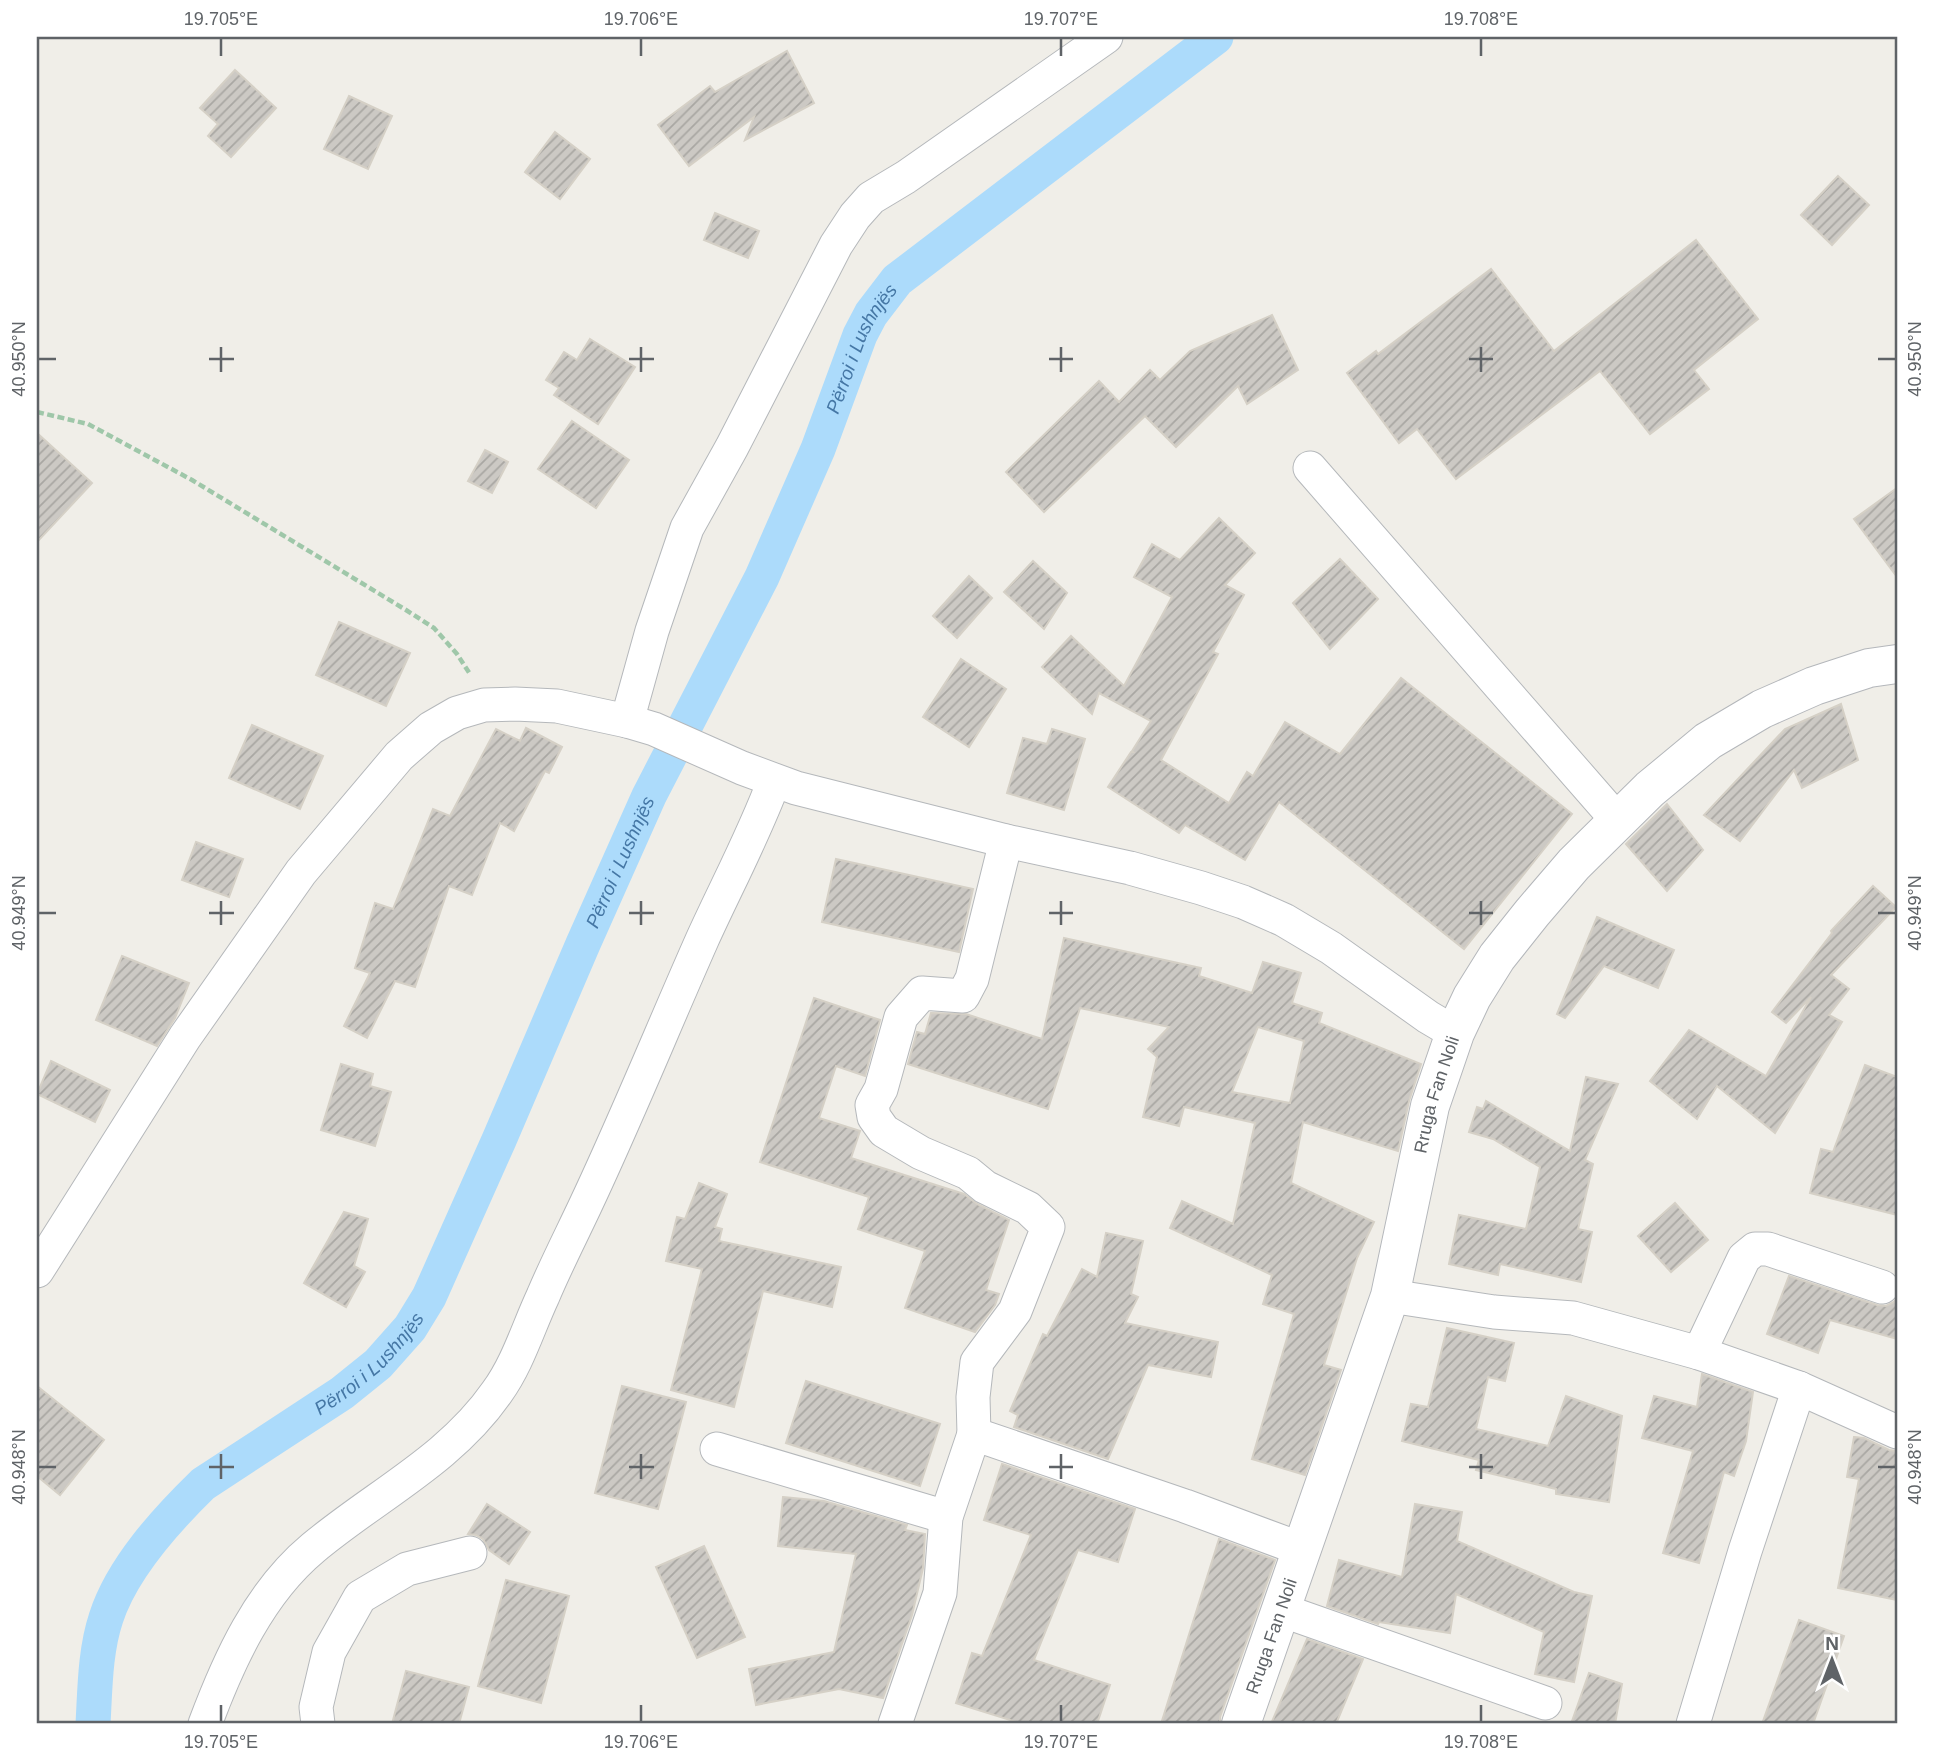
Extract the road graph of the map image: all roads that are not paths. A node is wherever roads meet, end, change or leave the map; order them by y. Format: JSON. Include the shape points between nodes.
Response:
{"nodes":[{"id":1,"x":1106,"y":37,"type":"edge"},
{"id":2,"x":1310,"y":468,"type":"dead end"},
{"id":3,"x":1897,"y":664,"type":"edge"},
{"id":4,"x":634,"y":722,"type":"junction"},
{"id":5,"x":774,"y":781,"type":"junction"},
{"id":6,"x":1618,"y":821,"type":"junction"},
{"id":7,"x":1006,"y":841,"type":"junction"},
{"id":8,"x":1455,"y":1033,"type":"junction"},
{"id":9,"x":37,"y":1271,"type":"edge"},
{"id":10,"x":1882,"y":1287,"type":"dead end"},
{"id":11,"x":1390,"y":1296,"type":"junction"},
{"id":12,"x":1699,"y":1353,"type":"junction"},
{"id":13,"x":1800,"y":1388,"type":"junction"},
{"id":14,"x":1897,"y":1432,"type":"edge"},
{"id":15,"x":974,"y":1434,"type":"junction"},
{"id":16,"x":717,"y":1449,"type":"dead end"},
{"id":17,"x":946,"y":1517,"type":"junction"},
{"id":18,"x":1301,"y":1549,"type":"junction"},
{"id":19,"x":470,"y":1553,"type":"dead end"},
{"id":20,"x":1281,"y":1609,"type":"junction"},
{"id":21,"x":1545,"y":1703,"type":"dead end"},
{"id":22,"x":205,"y":1724,"type":"edge"},
{"id":23,"x":318,"y":1724,"type":"edge"},
{"id":24,"x":895,"y":1724,"type":"edge"},
{"id":25,"x":1241,"y":1724,"type":"edge"},
{"id":26,"x":1693,"y":1724,"type":"edge"}],
"edges":[{"from":1,"to":4,"type":"street","via":[[871,198],[855,216],[687,528],[652,631]]},
{"from":2,"to":6,"type":"street"},
{"from":3,"to":6,"type":"main road","name":"Rruga Fan Noli","via":[[1814,686],[1762,709],[1708,741]]},
{"from":4,"to":5,"type":"street"},
{"from":4,"to":9,"type":"street","via":[[557,706],[484,705],[431,728],[400,756],[301,872],[185,1037]]},
{"from":5,"to":7,"type":"street"},
{"from":5,"to":22,"type":"street","via":[[614,1144],[499,1390],[460,1437],[312,1549],[291,1570],[237,1647]]},
{"from":6,"to":8,"type":"main road","name":"Rruga Fan Noli","via":[[1566,874],[1497,957]]},
{"from":7,"to":8,"type":"street","via":[[1130,868],[1243,902],[1319,941]]},
{"from":7,"to":15,"type":"street","via":[[972,979],[963,996],[922,993],[901,1017],[881,1089],[872,1105],[884,1131],[1028,1208],[1048,1227],[1015,1311],[977,1362]]},
{"from":8,"to":11,"type":"main road","name":"Rruga Fan Noli","via":[[1430,1106]]},
{"from":10,"to":12,"type":"street","via":[[1768,1249],[1755,1249],[1744,1258]]},
{"from":11,"to":12,"type":"street","via":[[1573,1318]]},
{"from":11,"to":18,"type":"main road","name":"Rruga Fan Noli"},
{"from":12,"to":13,"type":"street"},
{"from":13,"to":14,"type":"street"},
{"from":13,"to":26,"type":"street"},
{"from":15,"to":17,"type":"street"},
{"from":15,"to":18,"type":"street"},
{"from":16,"to":17,"type":"street"},
{"from":17,"to":24,"type":"street","via":[[940,1594]]},
{"from":18,"to":20,"type":"main road","name":"Rruga Fan Noli"},
{"from":19,"to":23,"type":"street","via":[[407,1569],[360,1597],[328,1652],[316,1707]]},
{"from":20,"to":21,"type":"street"},
{"from":20,"to":25,"type":"main road","name":"Rruga Fan Noli"}]}
